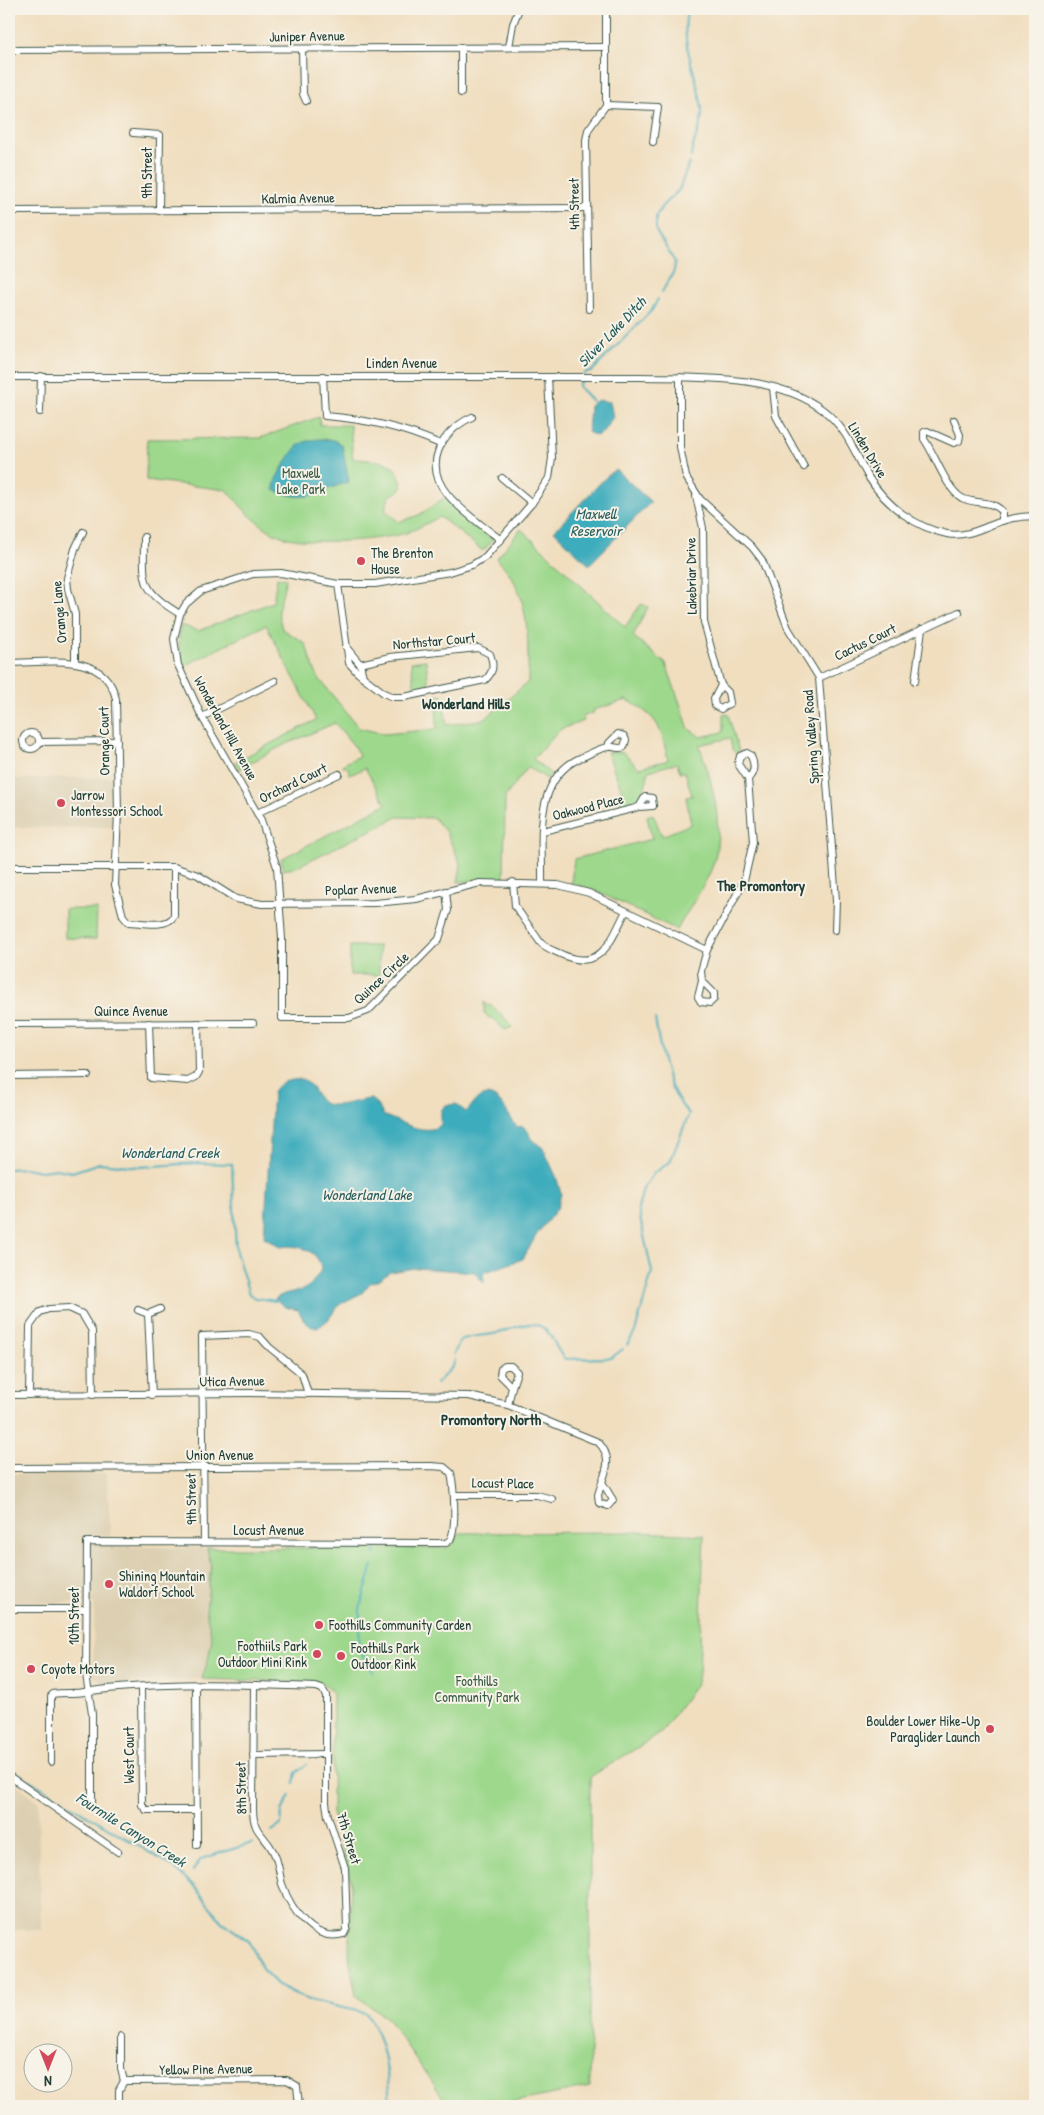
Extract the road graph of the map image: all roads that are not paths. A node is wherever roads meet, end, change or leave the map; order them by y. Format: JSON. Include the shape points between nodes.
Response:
{"nodes":[{"id":1,"x":519,"y":9,"type":"edge"},
{"id":2,"x":606,"y":9,"type":"edge"},
{"id":3,"x":461,"y":47,"type":"junction"},
{"id":4,"x":509,"y":47,"type":"junction"},
{"id":5,"x":606,"y":47,"type":"junction"},
{"id":6,"x":302,"y":49,"type":"junction"},
{"id":7,"x":9,"y":50,"type":"edge"},
{"id":8,"x":461,"y":93,"type":"dead end"},
{"id":9,"x":306,"y":101,"type":"dead end"},
{"id":10,"x":606,"y":105,"type":"junction"},
{"id":11,"x":133,"y":134,"type":"dead end"},
{"id":12,"x":653,"y":142,"type":"dead end"},
{"id":13,"x":587,"y":208,"type":"junction"},
{"id":14,"x":160,"y":211,"type":"junction"},
{"id":15,"x":9,"y":212,"type":"edge"},
{"id":16,"x":589,"y":309,"type":"dead end"},
{"id":17,"x":41,"y":376,"type":"junction"},
{"id":18,"x":323,"y":376,"type":"junction"},
{"id":19,"x":9,"y":377,"type":"edge"},
{"id":20,"x":680,"y":377,"type":"junction"},
{"id":21,"x":548,"y":378,"type":"junction"},
{"id":22,"x":773,"y":388,"type":"junction"},
{"id":23,"x":792,"y":395,"type":"joint"},
{"id":24,"x":40,"y":412,"type":"dead end"},
{"id":25,"x":472,"y":417,"type":"dead end"},
{"id":26,"x":954,"y":420,"type":"dead end"},
{"id":27,"x":440,"y":444,"type":"junction"},
{"id":28,"x":804,"y":467,"type":"dead end"},
{"id":29,"x":502,"y":478,"type":"dead end"},
{"id":30,"x":696,"y":494,"type":"junction"},
{"id":31,"x":532,"y":503,"type":"junction"},
{"id":32,"x":1035,"y":516,"type":"edge"},
{"id":33,"x":1002,"y":521,"type":"junction"},
{"id":34,"x":83,"y":532,"type":"dead end"},
{"id":35,"x":144,"y":537,"type":"dead end"},
{"id":36,"x":501,"y":540,"type":"junction"},
{"id":37,"x":338,"y":584,"type":"junction"},
{"id":38,"x":959,"y":612,"type":"dead end"},
{"id":39,"x":180,"y":614,"type":"junction"},
{"id":40,"x":922,"y":629,"type":"junction"},
{"id":41,"x":346,"y":647,"type":"junction"},
{"id":42,"x":9,"y":663,"type":"edge"},
{"id":43,"x":75,"y":663,"type":"junction"},
{"id":44,"x":360,"y":664,"type":"junction"},
{"id":45,"x":363,"y":677,"type":"junction"},
{"id":46,"x":819,"y":678,"type":"junction"},
{"id":47,"x":275,"y":681,"type":"dead end"},
{"id":48,"x":915,"y":681,"type":"dead end"},
{"id":49,"x":721,"y":685,"type":"dead end"},
{"id":50,"x":202,"y":717,"type":"junction"},
{"id":51,"x":117,"y":741,"type":"junction"},
{"id":52,"x":39,"y":742,"type":"dead end"},
{"id":53,"x":609,"y":747,"type":"dead end"},
{"id":54,"x":339,"y":774,"type":"dead end"},
{"id":55,"x":748,"y":779,"type":"dead end"},
{"id":56,"x":639,"y":806,"type":"dead end"},
{"id":57,"x":257,"y":814,"type":"junction"},
{"id":58,"x":543,"y":831,"type":"junction"},
{"id":59,"x":9,"y":867,"type":"edge"},
{"id":60,"x":115,"y":867,"type":"junction"},
{"id":61,"x":174,"y":867,"type":"junction"},
{"id":62,"x":513,"y":882,"type":"junction"},
{"id":63,"x":542,"y":883,"type":"junction"},
{"id":64,"x":446,"y":891,"type":"junction"},
{"id":65,"x":280,"y":904,"type":"junction"},
{"id":66,"x":626,"y":911,"type":"junction"},
{"id":67,"x":835,"y":930,"type":"dead end"},
{"id":68,"x":707,"y":950,"type":"junction"},
{"id":69,"x":702,"y":981,"type":"dead end"},
{"id":70,"x":282,"y":1018,"type":"joint"},
{"id":71,"x":149,"y":1023,"type":"junction"},
{"id":72,"x":198,"y":1023,"type":"junction"},
{"id":73,"x":253,"y":1023,"type":"dead end"},
{"id":74,"x":9,"y":1024,"type":"edge"},
{"id":75,"x":88,"y":1075,"type":"dead end"},
{"id":76,"x":9,"y":1076,"type":"edge"},
{"id":77,"x":138,"y":1310,"type":"dead end"},
{"id":78,"x":160,"y":1310,"type":"dead end"},
{"id":79,"x":148,"y":1314,"type":"junction"},
{"id":80,"x":512,"y":1387,"type":"dead end"},
{"id":81,"x":202,"y":1394,"type":"junction"},
{"id":82,"x":308,"y":1394,"type":"junction"},
{"id":83,"x":9,"y":1395,"type":"edge"},
{"id":84,"x":29,"y":1395,"type":"junction"},
{"id":85,"x":93,"y":1395,"type":"junction"},
{"id":86,"x":152,"y":1395,"type":"junction"},
{"id":87,"x":508,"y":1405,"type":"junction"},
{"id":88,"x":203,"y":1467,"type":"junction"},
{"id":89,"x":9,"y":1468,"type":"edge"},
{"id":90,"x":602,"y":1482,"type":"dead end"},
{"id":91,"x":454,"y":1495,"type":"junction"},
{"id":92,"x":552,"y":1499,"type":"dead end"},
{"id":93,"x":87,"y":1542,"type":"joint"},
{"id":94,"x":204,"y":1542,"type":"junction"},
{"id":95,"x":9,"y":1609,"type":"edge"},
{"id":96,"x":86,"y":1609,"type":"junction"},
{"id":97,"x":196,"y":1685,"type":"junction"},
{"id":98,"x":254,"y":1685,"type":"junction"},
{"id":99,"x":141,"y":1687,"type":"junction"},
{"id":100,"x":90,"y":1691,"type":"junction"},
{"id":101,"x":326,"y":1754,"type":"junction"},
{"id":102,"x":253,"y":1755,"type":"junction"},
{"id":103,"x":51,"y":1762,"type":"dead end"},
{"id":104,"x":9,"y":1776,"type":"edge"},
{"id":105,"x":92,"y":1801,"type":"dead end"},
{"id":106,"x":197,"y":1810,"type":"junction"},
{"id":107,"x":197,"y":1845,"type":"dead end"},
{"id":108,"x":118,"y":1852,"type":"dead end"},
{"id":109,"x":344,"y":1934,"type":"joint"},
{"id":110,"x":121,"y":2037,"type":"dead end"},
{"id":111,"x":123,"y":2079,"type":"junction"},
{"id":112,"x":119,"y":2106,"type":"edge"},
{"id":113,"x":299,"y":2106,"type":"edge"}],
"edges":[{"from":1,"to":4,"type":"street"},
{"from":2,"to":5,"type":"street"},
{"from":3,"to":4,"type":"street","name":"Juniper Avenue"},
{"from":3,"to":6,"type":"street","name":"Juniper Avenue"},
{"from":3,"to":8,"type":"street"},
{"from":4,"to":5,"type":"street","name":"Juniper Avenue"},
{"from":5,"to":10,"type":"street"},
{"from":6,"to":7,"type":"street","name":"Juniper Avenue"},
{"from":6,"to":9,"type":"street"},
{"from":10,"to":12,"type":"street","via":[[658,107]]},
{"from":10,"to":13,"type":"street","name":"4th Street","via":[[588,130],[586,140]]},
{"from":11,"to":14,"type":"street","name":"9th Street","via":[[160,135]]},
{"from":13,"to":14,"type":"street","name":"Kalmia Avenue"},
{"from":13,"to":16,"type":"street","name":"4th Street"},
{"from":14,"to":15,"type":"street","name":"Kalmia Avenue"},
{"from":17,"to":18,"type":"street","name":"Linden Avenue"},
{"from":17,"to":19,"type":"street","name":"Linden Avenue"},
{"from":17,"to":24,"type":"street"},
{"from":18,"to":21,"type":"street","name":"Linden Avenue"},
{"from":18,"to":27,"type":"street","via":[[325,416],[374,421]]},
{"from":20,"to":21,"type":"street","name":"Linden Avenue"},
{"from":20,"to":22,"type":"street","name":"Linden Avenue","via":[[731,380]]},
{"from":20,"to":30,"type":"street","name":"Spring Valley Road","via":[[682,463],[686,478]]},
{"from":21,"to":31,"type":"street","name":"Wonderland Hill Avenue","via":[[551,468],[542,490]]},
{"from":22,"to":23,"type":"street","name":"Linden Avenue"},
{"from":22,"to":28,"type":"street","via":[[776,416]]},
{"from":23,"to":33,"type":"street","name":"Linden Drive","via":[[815,405],[832,418],[850,441],[878,490],[914,521],[953,535],[973,532]]},
{"from":25,"to":27,"type":"street","via":[[453,428]]},
{"from":26,"to":33,"type":"street","via":[[959,441],[954,443],[927,431],[924,439],[955,492],[965,499],[996,505],[1002,511]]},
{"from":27,"to":36,"type":"street","via":[[436,463],[442,485],[454,502]]},
{"from":29,"to":31,"type":"street"},
{"from":30,"to":46,"type":"street","name":"Spring Valley Road","via":[[762,560],[788,628]]},
{"from":30,"to":49,"type":"street","name":"Lakebriar Drive","via":[[703,528],[704,622]]},
{"from":31,"to":36,"type":"street","name":"Wonderland Hill Avenue"},
{"from":32,"to":33,"type":"street","name":"Linden Drive"},
{"from":34,"to":43,"type":"street","name":"Orange Lane","via":[[67,578],[75,614]]},
{"from":35,"to":39,"type":"street","via":[[147,586],[158,601]]},
{"from":36,"to":37,"type":"street","name":"Wonderland Hill Avenue","via":[[485,557],[461,570],[375,584]]},
{"from":37,"to":39,"type":"street","name":"Wonderland Hill Avenue","via":[[281,573],[253,574],[201,591]]},
{"from":37,"to":41,"type":"street","name":"Northstar Court"},
{"from":38,"to":40,"type":"street","name":"Cactus Court"},
{"from":39,"to":50,"type":"street","name":"Wonderland Hill Avenue","via":[[174,650]]},
{"from":40,"to":46,"type":"street","name":"Cactus Court"},
{"from":40,"to":48,"type":"street"},
{"from":41,"to":44,"type":"street"},
{"from":41,"to":45,"type":"street","name":"Northstar Court","via":[[350,663]]},
{"from":42,"to":43,"type":"street"},
{"from":43,"to":51,"type":"street","name":"Orange Court","via":[[90,665],[107,677],[116,699]]},
{"from":44,"to":45,"type":"street"},
{"from":44,"to":45,"type":"street","name":"Northstar Court","via":[[390,657],[478,648],[490,654],[493,667],[485,680],[404,697],[384,694]]},
{"from":46,"to":67,"type":"street","name":"Spring Valley Road","via":[[836,900]]},
{"from":47,"to":50,"type":"street"},
{"from":50,"to":57,"type":"street","name":"Wonderland Hill Avenue"},
{"from":51,"to":52,"type":"street"},
{"from":51,"to":60,"type":"street","name":"Orange Court"},
{"from":53,"to":58,"type":"street","via":[[570,764],[555,778],[546,797]]},
{"from":54,"to":57,"type":"street","name":"Orchard Court"},
{"from":55,"to":68,"type":"street","via":[[752,842],[744,882]]},
{"from":56,"to":58,"type":"street","name":"Oakwood Place"},
{"from":57,"to":65,"type":"street","name":"Wonderland Hill Avenue","via":[[277,867]]},
{"from":58,"to":63,"type":"street"},
{"from":59,"to":60,"type":"street","name":"Poplar Avenue"},
{"from":60,"to":61,"type":"street","name":"Poplar Avenue"},
{"from":60,"to":61,"type":"street","name":"Orange Court","via":[[122,916],[128,922],[166,924],[174,916]]},
{"from":61,"to":65,"type":"street","name":"Poplar Avenue","via":[[198,875],[236,899]]},
{"from":62,"to":63,"type":"street","name":"Poplar Avenue"},
{"from":62,"to":64,"type":"street","name":"Poplar Avenue","via":[[480,883]]},
{"from":62,"to":66,"type":"street","via":[[515,906],[540,942],[574,959],[586,960],[602,953]]},
{"from":63,"to":66,"type":"street","name":"Poplar Avenue","via":[[574,888]]},
{"from":64,"to":65,"type":"street","name":"Poplar Avenue","via":[[416,899],[375,903]]},
{"from":64,"to":70,"type":"street","name":"Quince Circle","via":[[448,910],[439,939],[368,1011],[349,1018]]},
{"from":65,"to":70,"type":"street","name":"Wonderland Hill Avenue"},
{"from":66,"to":68,"type":"street","name":"Poplar Avenue"},
{"from":68,"to":69,"type":"street","via":[[701,971]]},
{"from":71,"to":72,"type":"street","name":"Quince Avenue"},
{"from":71,"to":72,"type":"street","via":[[151,1078],[188,1080],[196,1077],[198,1072]]},
{"from":71,"to":74,"type":"street","name":"Quince Avenue"},
{"from":72,"to":73,"type":"street","name":"Quince Avenue"},
{"from":75,"to":76,"type":"street"},
{"from":77,"to":79,"type":"street"},
{"from":78,"to":79,"type":"street"},
{"from":79,"to":86,"type":"street"},
{"from":80,"to":87,"type":"street"},
{"from":81,"to":82,"type":"street","name":"Utica Avenue"},
{"from":81,"to":82,"type":"street","name":"9th Street","via":[[202,1336],[249,1334],[260,1337],[302,1374]]},
{"from":81,"to":86,"type":"street","name":"Utica Avenue"},
{"from":81,"to":88,"type":"street","name":"9th Street"},
{"from":82,"to":87,"type":"street","name":"Utica Avenue","via":[[454,1396]]},
{"from":83,"to":84,"type":"street","name":"Utica Avenue"},
{"from":84,"to":85,"type":"street","name":"Utica Avenue"},
{"from":84,"to":85,"type":"street","via":[[30,1326],[40,1312],[69,1308],[87,1318],[92,1331]]},
{"from":85,"to":86,"type":"street","name":"Utica Avenue"},
{"from":87,"to":90,"type":"street","via":[[603,1446],[608,1461]]},
{"from":88,"to":89,"type":"street","name":"Union Avenue"},
{"from":88,"to":91,"type":"street","name":"Union Avenue","via":[[444,1467],[449,1470]]},
{"from":88,"to":94,"type":"street","name":"9th Street"},
{"from":91,"to":92,"type":"street","name":"Locust Place","via":[[537,1495]]},
{"from":91,"to":94,"type":"street","name":"Locust Avenue","via":[[453,1533],[446,1543]]},
{"from":93,"to":94,"type":"street","name":"Locust Avenue"},
{"from":93,"to":96,"type":"street","name":"10th Street"},
{"from":95,"to":96,"type":"street"},
{"from":96,"to":100,"type":"street","name":"10th Street","via":[[86,1674]]},
{"from":97,"to":98,"type":"street"},
{"from":97,"to":99,"type":"street"},
{"from":97,"to":106,"type":"street"},
{"from":98,"to":101,"type":"street","name":"7th Street","via":[[322,1689],[326,1695]]},
{"from":98,"to":102,"type":"street","name":"8th Street"},
{"from":99,"to":100,"type":"street"},
{"from":99,"to":106,"type":"street","name":"West Court","via":[[144,1808]]},
{"from":100,"to":103,"type":"street","via":[[51,1696]]},
{"from":100,"to":105,"type":"street","name":"10th Street"},
{"from":101,"to":102,"type":"street"},
{"from":101,"to":109,"type":"street","name":"7th Street","via":[[328,1816],[347,1882],[347,1928]]},
{"from":102,"to":109,"type":"street","name":"8th Street","via":[[255,1827],[273,1850],[289,1902],[304,1921],[324,1935]]},
{"from":104,"to":108,"type":"street"},
{"from":106,"to":107,"type":"street"},
{"from":110,"to":111,"type":"street"},
{"from":111,"to":112,"type":"street","via":[[118,2090]]},
{"from":111,"to":113,"type":"street","name":"Yellow Pine Avenue","via":[[287,2080],[294,2082]]}]}
